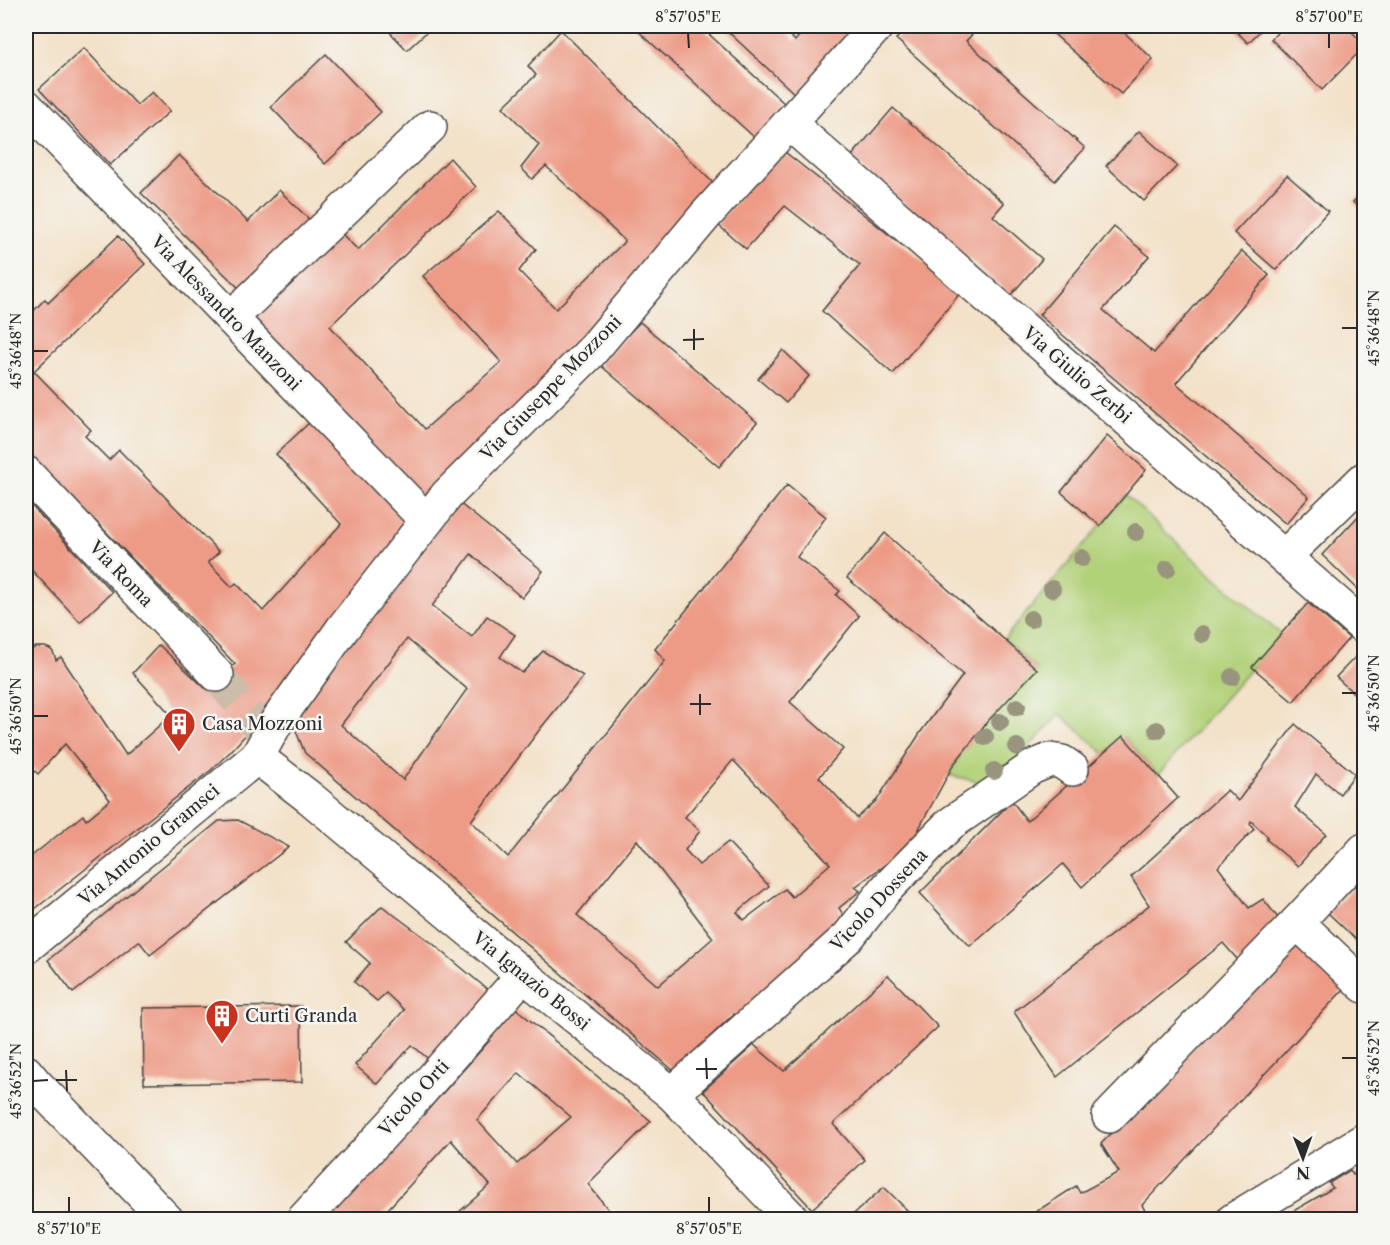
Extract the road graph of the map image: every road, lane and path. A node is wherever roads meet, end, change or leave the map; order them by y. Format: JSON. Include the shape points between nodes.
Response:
{"nodes":[{"id":1,"x":877,"y":26,"type":"edge"},
{"id":2,"x":26,"y":106,"type":"edge"},
{"id":3,"x":789,"y":123,"type":"junction"},
{"id":4,"x":430,"y":127,"type":"dead end"},
{"id":5,"x":231,"y":318,"type":"junction"},
{"id":6,"x":26,"y":473,"type":"edge"},
{"id":7,"x":1365,"y":479,"type":"edge"},
{"id":8,"x":426,"y":520,"type":"junction"},
{"id":9,"x":1285,"y":556,"type":"junction"},
{"id":10,"x":1365,"y":627,"type":"edge"},
{"id":11,"x":218,"y":675,"type":"tunnel mouth"},
{"id":12,"x":262,"y":748,"type":"junction"},
{"id":13,"x":1072,"y":769,"type":"dead end"},
{"id":14,"x":1365,"y":850,"type":"edge"},
{"id":15,"x":1297,"y":922,"type":"junction"},
{"id":16,"x":26,"y":947,"type":"edge"},
{"id":17,"x":523,"y":975,"type":"junction"},
{"id":18,"x":1365,"y":986,"type":"edge"},
{"id":19,"x":26,"y":1072,"type":"edge"},
{"id":20,"x":672,"y":1094,"type":"junction"},
{"id":21,"x":1109,"y":1116,"type":"dead end"},
{"id":22,"x":1365,"y":1140,"type":"edge"},
{"id":23,"x":167,"y":1220,"type":"edge"},
{"id":24,"x":303,"y":1220,"type":"edge"},
{"id":25,"x":793,"y":1220,"type":"edge"},
{"id":26,"x":1233,"y":1220,"type":"edge"}],
"edges":[{"from":1,"to":3,"type":"street","name":"Via Giuseppe Mozzoni"},
{"from":2,"to":5,"type":"street","name":"Via Alessandro Manzoni"},
{"from":3,"to":8,"type":"street","name":"Via Giuseppe Mozzoni","via":[[591,352]]},
{"from":3,"to":9,"type":"street","name":"Via Giulio Zerbi"},
{"from":4,"to":5,"type":"street"},
{"from":5,"to":8,"type":"street","name":"Via Alessandro Manzoni"},
{"from":6,"to":11,"type":"street","name":"Via Roma"},
{"from":7,"to":9,"type":"street"},
{"from":8,"to":12,"type":"street","name":"Via Giuseppe Mozzoni","via":[[337,638]]},
{"from":9,"to":10,"type":"street","name":"Via Giulio Zerbi"},
{"from":12,"to":16,"type":"street","name":"Via Antonio Gramsci"},
{"from":12,"to":17,"type":"street","name":"Via Ignazio Bossi","via":[[318,806]]},
{"from":13,"to":20,"type":"street","name":"Vicolo Dossena","via":[[1050,760],[1033,767],[950,824],[886,889],[848,938]]},
{"from":14,"to":15,"type":"street"},
{"from":15,"to":18,"type":"street"},
{"from":15,"to":21,"type":"street"},
{"from":17,"to":20,"type":"street","name":"Via Ignazio Bossi"},
{"from":17,"to":24,"type":"street","name":"Vicolo Orti"},
{"from":19,"to":23,"type":"street"},
{"from":20,"to":25,"type":"street","name":"Via Ignazio Bossi"},
{"from":22,"to":26,"type":"street"}]}
